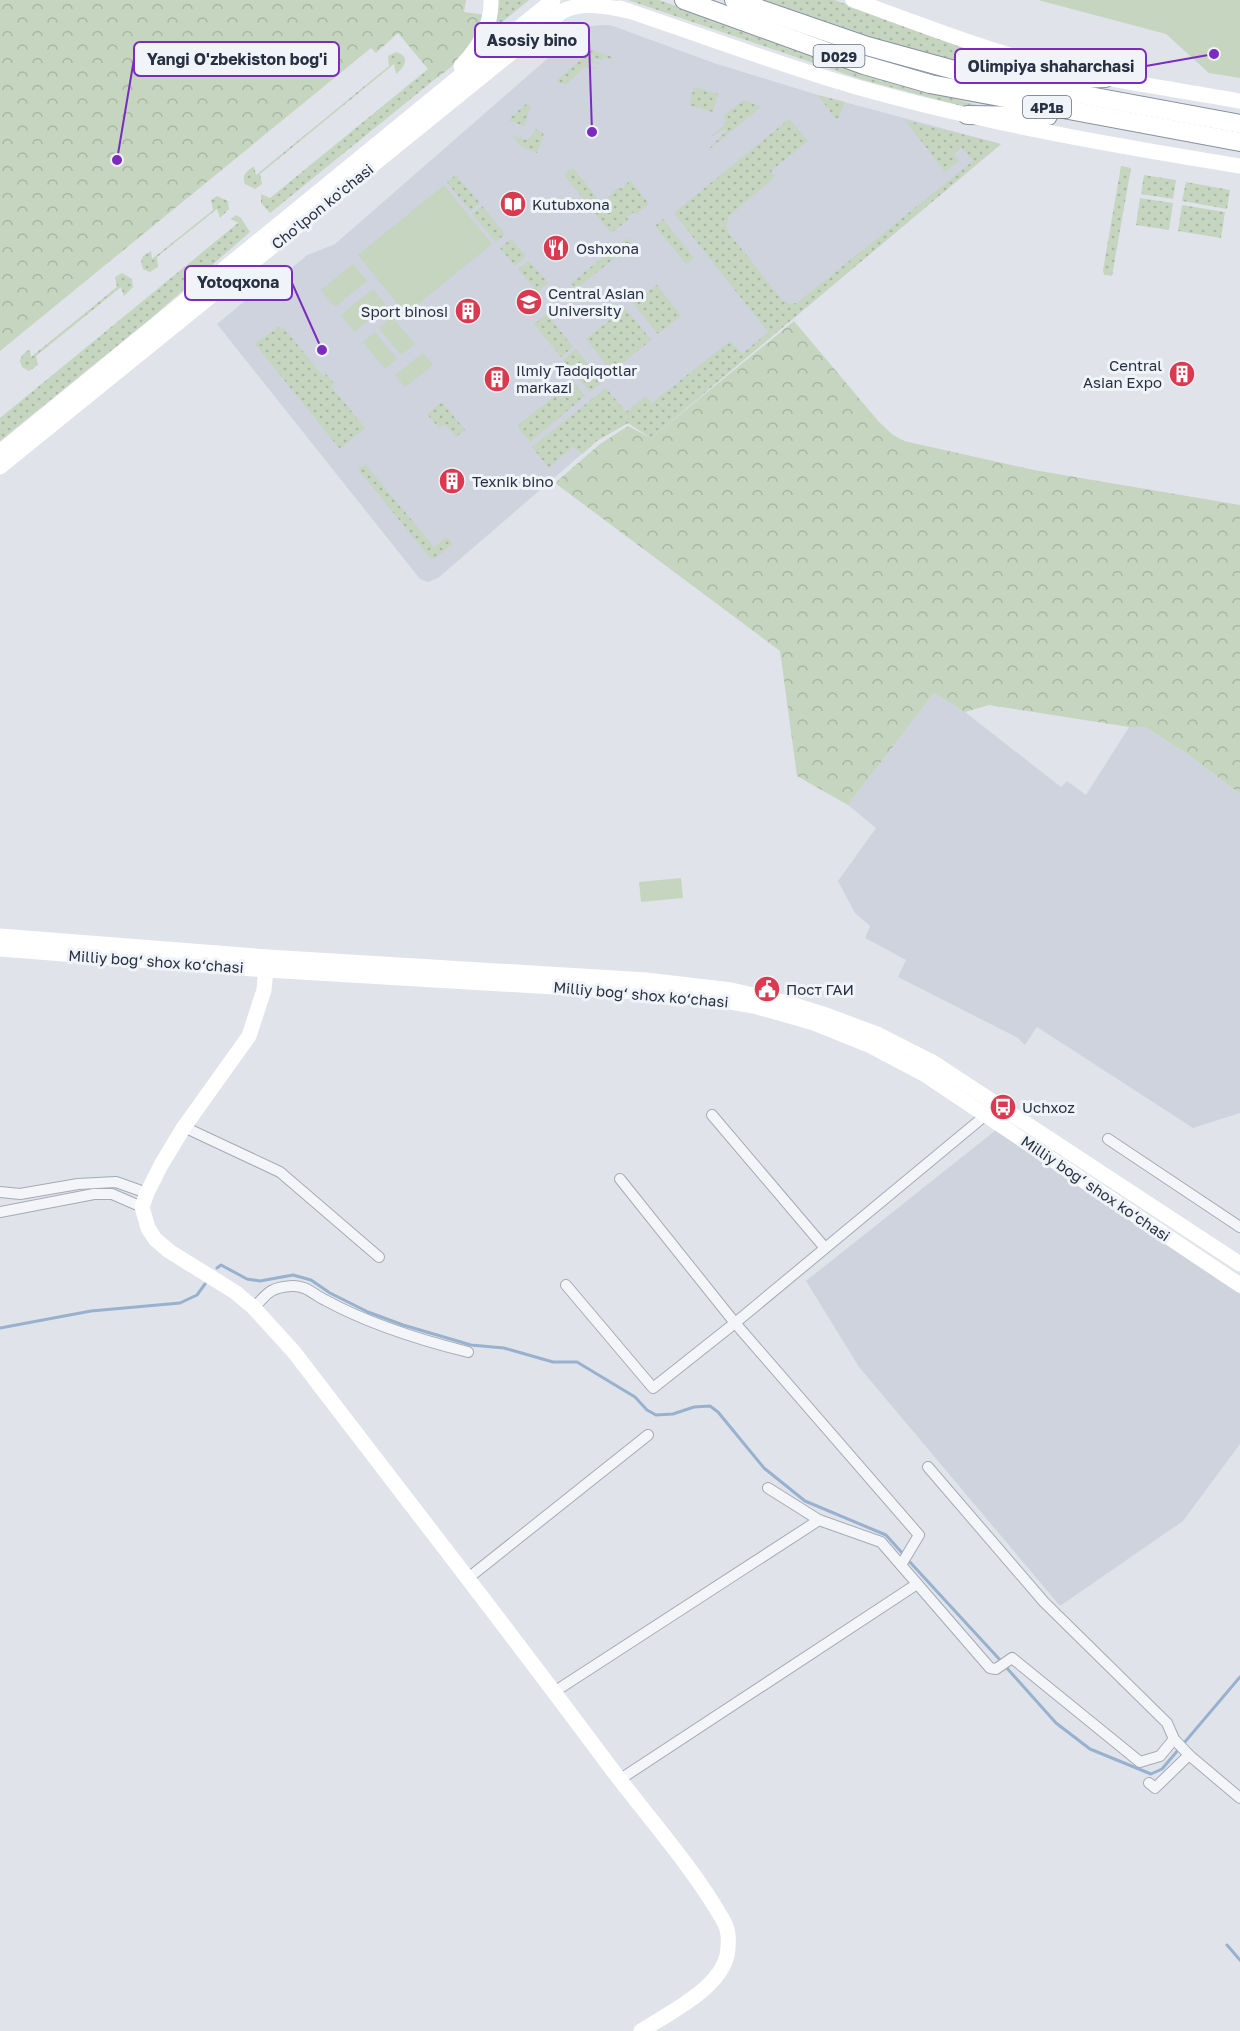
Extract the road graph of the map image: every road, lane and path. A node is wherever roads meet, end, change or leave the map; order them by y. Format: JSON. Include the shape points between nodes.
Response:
{"nodes":[{"id":1,"x":491,"y":0,"type":"edge"},
{"id":2,"x":553,"y":0,"type":"edge"},
{"id":3,"x":597,"y":0,"type":"edge"},
{"id":4,"x":611,"y":0,"type":"edge"},
{"id":5,"x":684,"y":0,"type":"edge"},
{"id":6,"x":734,"y":0,"type":"edge"},
{"id":7,"x":853,"y":0,"type":"edge"},
{"id":8,"x":629,"y":11,"type":"junction"},
{"id":9,"x":1106,"y":78,"type":"junction"},
{"id":10,"x":998,"y":89,"type":"junction"},
{"id":11,"x":1240,"y":101,"type":"edge"},
{"id":12,"x":967,"y":115,"type":"junction"},
{"id":13,"x":1098,"y":117,"type":"junction"},
{"id":14,"x":1240,"y":124,"type":"edge"},
{"id":15,"x":392,"y":132,"type":"junction"},
{"id":16,"x":1240,"y":142,"type":"edge"},
{"id":17,"x":1240,"y":166,"type":"edge"},
{"id":18,"x":0,"y":452,"type":"edge"},
{"id":19,"x":0,"y":467,"type":"edge"},
{"id":20,"x":0,"y":936,"type":"edge"},
{"id":21,"x":46,"y":946,"type":"junction"},
{"id":22,"x":0,"y":949,"type":"edge"},
{"id":23,"x":267,"y":963,"type":"junction"},
{"id":24,"x":987,"y":1114,"type":"junction"},
{"id":25,"x":712,"y":1115,"type":"dead end"},
{"id":26,"x":184,"y":1127,"type":"junction"},
{"id":27,"x":1108,"y":1138,"type":"dead end"},
{"id":28,"x":620,"y":1179,"type":"dead end"},
{"id":29,"x":1126,"y":1188,"type":"junction"},
{"id":30,"x":0,"y":1192,"type":"edge"},
{"id":31,"x":145,"y":1200,"type":"junction"},
{"id":32,"x":1117,"y":1202,"type":"junction"},
{"id":33,"x":0,"y":1212,"type":"edge"},
{"id":34,"x":1240,"y":1227,"type":"edge"},
{"id":35,"x":825,"y":1248,"type":"junction"},
{"id":36,"x":379,"y":1257,"type":"dead end"},
{"id":37,"x":1240,"y":1264,"type":"edge"},
{"id":38,"x":566,"y":1285,"type":"dead end"},
{"id":39,"x":1240,"y":1285,"type":"edge"},
{"id":40,"x":254,"y":1308,"type":"junction"},
{"id":41,"x":735,"y":1323,"type":"junction"},
{"id":42,"x":468,"y":1352,"type":"dead end"},
{"id":43,"x":648,"y":1435,"type":"dead end"},
{"id":44,"x":928,"y":1467,"type":"dead end"},
{"id":45,"x":768,"y":1488,"type":"dead end"},
{"id":46,"x":819,"y":1520,"type":"junction"},
{"id":47,"x":904,"y":1560,"type":"junction"},
{"id":48,"x":467,"y":1579,"type":"junction"},
{"id":49,"x":917,"y":1584,"type":"junction"},
{"id":50,"x":554,"y":1692,"type":"junction"},
{"id":51,"x":1174,"y":1739,"type":"junction"},
{"id":52,"x":1189,"y":1755,"type":"junction"},
{"id":53,"x":619,"y":1780,"type":"junction"},
{"id":54,"x":1149,"y":1783,"type":"dead end"},
{"id":55,"x":1240,"y":1798,"type":"edge"},
{"id":56,"x":641,"y":2031,"type":"edge"}],
"edges":[{"from":1,"to":15,"type":"main road","via":[[487,27],[473,54]]},
{"from":2,"to":15,"type":"main road","name":"Cho'lpon ko'chasi"},
{"from":3,"to":8,"type":"main road"},
{"from":4,"to":8,"type":"main road"},
{"from":5,"to":10,"type":"highway","number":"D029","via":[[886,72],[930,84]]},
{"from":6,"to":10,"type":"highway","number":"D029"},
{"from":7,"to":9,"type":"main road","via":[[1015,56]]},
{"from":8,"to":12,"type":"main road","via":[[794,68]]},
{"from":8,"to":19,"type":"main road","name":"Cho'lpon ko'chasi","via":[[587,5],[562,11]]},
{"from":9,"to":10,"type":"highway"},
{"from":9,"to":11,"type":"main road"},
{"from":10,"to":13,"type":"highway","number":"4Р1в"},
{"from":10,"to":14,"type":"highway","number":"D029"},
{"from":12,"to":13,"type":"highway"},
{"from":12,"to":17,"type":"main road"},
{"from":13,"to":16,"type":"highway"},
{"from":15,"to":18,"type":"main road","name":"Cho'lpon ko'chasi"},
{"from":20,"to":21,"type":"main road","name":"Milliy bog‘ shox ko‘chasi"},
{"from":21,"to":22,"type":"main road","name":"Milliy bog‘ shox ko‘chasi"},
{"from":21,"to":23,"type":"main road","name":"Milliy bog‘ shox ko‘chasi"},
{"from":23,"to":24,"type":"main road","name":"Milliy bog‘ shox ko‘chasi","via":[[736,1003],[814,1023],[871,1046]]},
{"from":23,"to":26,"type":"main road","via":[[264,990],[249,1036]]},
{"from":23,"to":29,"type":"main road","name":"Milliy bog‘ shox ko‘chasi","via":[[646,980],[731,990],[784,1002],[877,1034],[934,1063]]},
{"from":24,"to":32,"type":"main road","name":"Milliy bog‘ shox ko‘chasi"},
{"from":24,"to":35,"type":"street"},
{"from":25,"to":35,"type":"street"},
{"from":26,"to":31,"type":"main road"},
{"from":26,"to":36,"type":"street","via":[[280,1172]]},
{"from":27,"to":34,"type":"street"},
{"from":28,"to":41,"type":"street"},
{"from":29,"to":32,"type":"main road"},
{"from":29,"to":37,"type":"main road","name":"Milliy bog‘ shox ko‘chasi"},
{"from":30,"to":31,"type":"street","via":[[20,1194],[116,1182]]},
{"from":31,"to":33,"type":"street","via":[[94,1194]]},
{"from":31,"to":40,"type":"main road","via":[[148,1228],[155,1239]]},
{"from":32,"to":39,"type":"main road","name":"Milliy bog‘ shox ko‘chasi"},
{"from":35,"to":41,"type":"street"},
{"from":38,"to":41,"type":"street","via":[[653,1388]]},
{"from":40,"to":42,"type":"street","via":[[269,1290],[307,1288],[324,1300],[378,1323]]},
{"from":40,"to":48,"type":"main road","via":[[294,1352]]},
{"from":41,"to":47,"type":"street","via":[[919,1535]]},
{"from":43,"to":48,"type":"street"},
{"from":44,"to":51,"type":"street","via":[[1044,1602],[1167,1723]]},
{"from":45,"to":46,"type":"street"},
{"from":46,"to":47,"type":"street","via":[[881,1542]]},
{"from":46,"to":50,"type":"street"},
{"from":47,"to":49,"type":"street"},
{"from":48,"to":50,"type":"main road"},
{"from":49,"to":51,"type":"street","via":[[990,1668],[996,1669],[1012,1658],[1140,1762],[1160,1756]]},
{"from":49,"to":53,"type":"street"},
{"from":50,"to":53,"type":"main road"},
{"from":51,"to":52,"type":"street"},
{"from":52,"to":54,"type":"street","via":[[1155,1788]]},
{"from":52,"to":55,"type":"street"},
{"from":53,"to":56,"type":"main road","via":[[684,1860],[725,1923],[728,1936],[726,1963],[720,1974],[703,1990]]}]}
